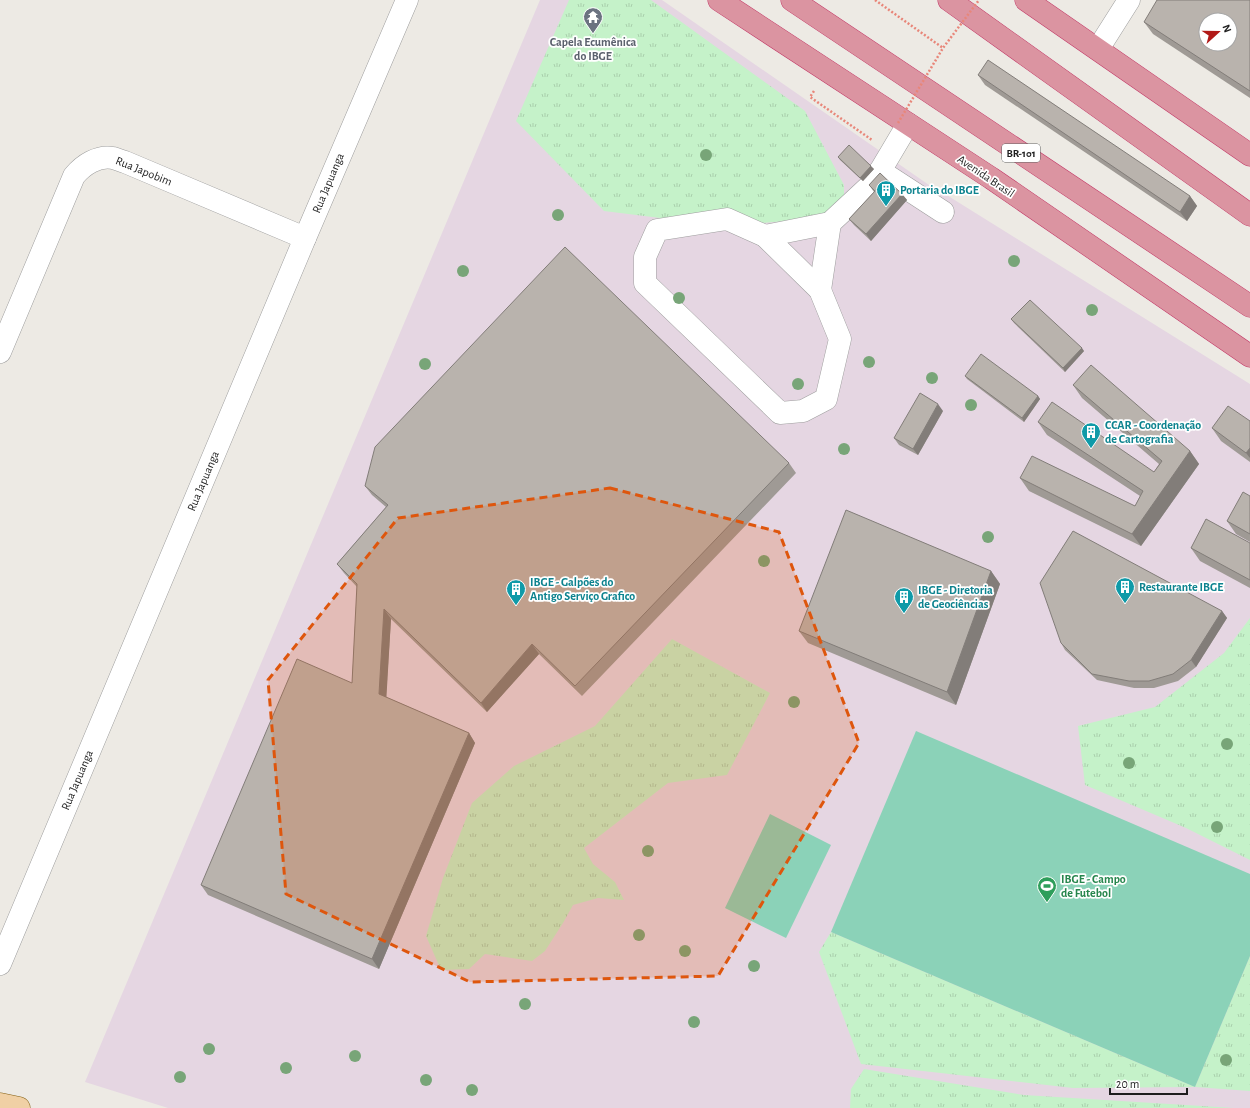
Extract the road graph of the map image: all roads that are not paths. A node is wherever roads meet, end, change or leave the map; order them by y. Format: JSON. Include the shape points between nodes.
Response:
{"nodes":[{"id":1,"x":407,"y":0,"type":"edge"},
{"id":2,"x":719,"y":0,"type":"edge"},
{"id":3,"x":792,"y":0,"type":"edge"},
{"id":4,"x":949,"y":0,"type":"edge"},
{"id":5,"x":1026,"y":0,"type":"edge"},
{"id":6,"x":1129,"y":0,"type":"edge"},
{"id":7,"x":1098,"y":49,"type":"junction"},
{"id":8,"x":903,"y":124,"type":"junction"},
{"id":9,"x":1250,"y":155,"type":"edge"},
{"id":10,"x":880,"y":171,"type":"junction"},
{"id":11,"x":943,"y":212,"type":"dead end"},
{"id":12,"x":1250,"y":215,"type":"edge"},
{"id":13,"x":830,"y":222,"type":"junction"},
{"id":14,"x":766,"y":236,"type":"junction"},
{"id":15,"x":305,"y":238,"type":"junction"},
{"id":16,"x":820,"y":290,"type":"junction"},
{"id":17,"x":1250,"y":306,"type":"edge"},
{"id":18,"x":0,"y":352,"type":"edge"},
{"id":19,"x":1250,"y":356,"type":"edge"},
{"id":20,"x":0,"y":964,"type":"edge"},
{"id":21,"x":0,"y":1104,"type":"edge"},
{"id":22,"x":19,"y":1108,"type":"edge"}],
"edges":[{"from":1,"to":15,"type":"street","name":"Rua Japuanga"},
{"from":2,"to":8,"type":"highway","name":"Avenida Brasil"},
{"from":3,"to":17,"type":"highway","number":"BR-101"},
{"from":4,"to":12,"type":"highway"},
{"from":5,"to":7,"type":"highway"},
{"from":6,"to":7,"type":"street"},
{"from":7,"to":9,"type":"highway"},
{"from":8,"to":10,"type":"street"},
{"from":8,"to":19,"type":"highway","name":"Avenida Brasil","via":[[991,178]]},
{"from":10,"to":11,"type":"street"},
{"from":10,"to":13,"type":"street","via":[[873,183]]},
{"from":13,"to":14,"type":"street"},
{"from":13,"to":16,"type":"street"},
{"from":14,"to":16,"type":"street"},
{"from":14,"to":16,"type":"street","via":[[727,219],[657,230],[645,257],[645,283],[780,413],[803,411],[826,399],[840,339]]},
{"from":15,"to":18,"type":"street","name":"Rua Japobim","via":[[125,162],[100,158],[74,176]]},
{"from":15,"to":20,"type":"street","name":"Rua Japuanga"},
{"from":21,"to":22,"type":"main road"}]}
